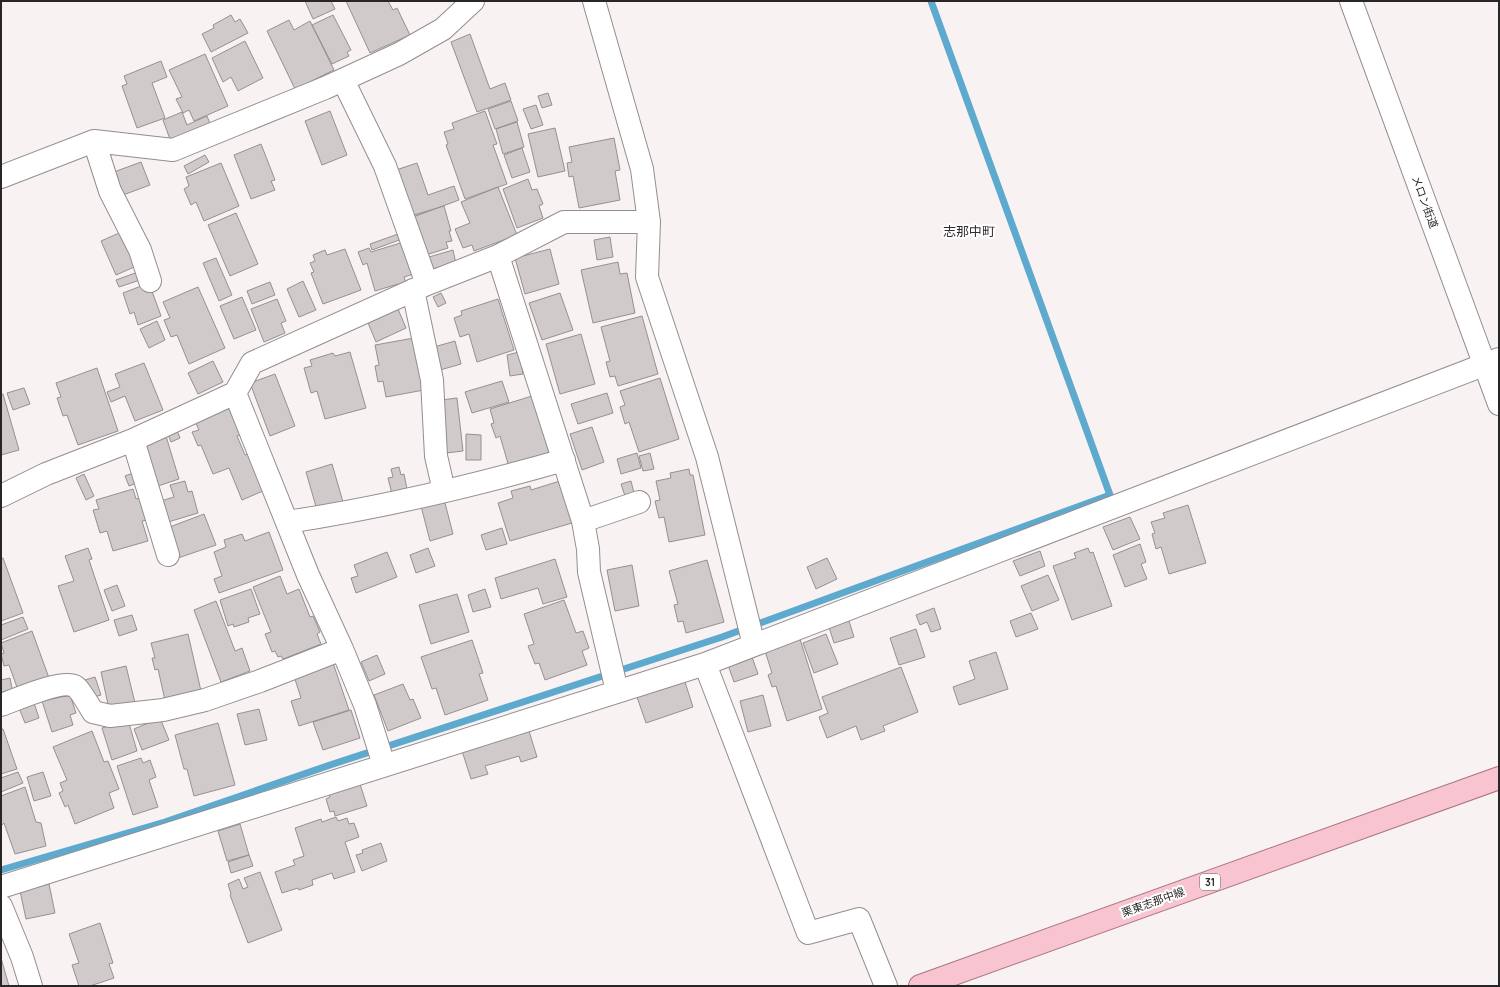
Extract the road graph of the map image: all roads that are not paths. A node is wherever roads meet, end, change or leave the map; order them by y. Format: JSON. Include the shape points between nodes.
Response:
{"nodes":[{"id":1,"x":473,"y":1,"type":"edge"},
{"id":2,"x":594,"y":1,"type":"edge"},
{"id":3,"x":1351,"y":1,"type":"edge"},
{"id":4,"x":343,"y":80,"type":"junction"},
{"id":5,"x":94,"y":141,"type":"junction"},
{"id":6,"x":1,"y":177,"type":"edge"},
{"id":7,"x":649,"y":222,"type":"junction"},
{"id":8,"x":498,"y":256,"type":"junction"},
{"id":9,"x":150,"y":281,"type":"dead end"},
{"id":10,"x":420,"y":287,"type":"junction"},
{"id":11,"x":1492,"y":362,"type":"edge"},
{"id":12,"x":234,"y":393,"type":"junction"},
{"id":13,"x":1499,"y":404,"type":"edge"},
{"id":14,"x":133,"y":440,"type":"junction"},
{"id":15,"x":564,"y":460,"type":"junction"},
{"id":16,"x":444,"y":492,"type":"junction"},
{"id":17,"x":1,"y":496,"type":"edge"},
{"id":18,"x":639,"y":502,"type":"dead end"},
{"id":19,"x":583,"y":521,"type":"junction"},
{"id":20,"x":287,"y":522,"type":"junction"},
{"id":21,"x":168,"y":555,"type":"dead end"},
{"id":22,"x":754,"y":645,"type":"junction"},
{"id":23,"x":342,"y":649,"type":"junction"},
{"id":24,"x":705,"y":664,"type":"junction"},
{"id":25,"x":617,"y":691,"type":"junction"},
{"id":26,"x":1,"y":704,"type":"edge"},
{"id":27,"x":384,"y":765,"type":"junction"},
{"id":28,"x":1499,"y":778,"type":"edge"},
{"id":29,"x":1,"y":887,"type":"edge"},
{"id":30,"x":1,"y":906,"type":"edge"},
{"id":31,"x":31,"y":986,"type":"edge"},
{"id":32,"x":886,"y":986,"type":"edge"},
{"id":33,"x":920,"y":986,"type":"edge"}],
"edges":[{"from":1,"to":4,"type":"street","via":[[443,29],[399,54]]},
{"from":2,"to":7,"type":"street","via":[[642,169]]},
{"from":3,"to":11,"type":"street","name":"メロン街道"},
{"from":4,"to":5,"type":"street","via":[[173,150]]},
{"from":4,"to":10,"type":"street","via":[[385,166]]},
{"from":5,"to":6,"type":"street"},
{"from":5,"to":9,"type":"street","via":[[110,191],[140,250]]},
{"from":7,"to":8,"type":"street","via":[[564,222]]},
{"from":7,"to":22,"type":"street","via":[[647,277],[707,457]]},
{"from":8,"to":10,"type":"street"},
{"from":8,"to":15,"type":"street"},
{"from":10,"to":12,"type":"street","via":[[252,363]]},
{"from":10,"to":16,"type":"street","via":[[432,380],[436,456]]},
{"from":11,"to":13,"type":"street","name":"メロン街道"},
{"from":11,"to":22,"type":"street"},
{"from":12,"to":14,"type":"street"},
{"from":12,"to":20,"type":"street"},
{"from":14,"to":17,"type":"street","via":[[46,474]]},
{"from":14,"to":21,"type":"street"},
{"from":15,"to":16,"type":"street"},
{"from":15,"to":19,"type":"street"},
{"from":16,"to":20,"type":"street"},
{"from":18,"to":19,"type":"street"},
{"from":19,"to":25,"type":"street","via":[[589,572]]},
{"from":20,"to":23,"type":"street"},
{"from":22,"to":24,"type":"street"},
{"from":23,"to":26,"type":"street","via":[[205,700],[163,710],[110,716],[93,712],[76,687],[68,684],[54,686]]},
{"from":23,"to":27,"type":"street"},
{"from":24,"to":25,"type":"street"},
{"from":24,"to":32,"type":"street","via":[[808,933],[859,919]]},
{"from":25,"to":27,"type":"street"},
{"from":27,"to":29,"type":"street"},
{"from":28,"to":33,"type":"main road","name":"栗東志那中線","number":"31"},
{"from":30,"to":31,"type":"street"}]}
